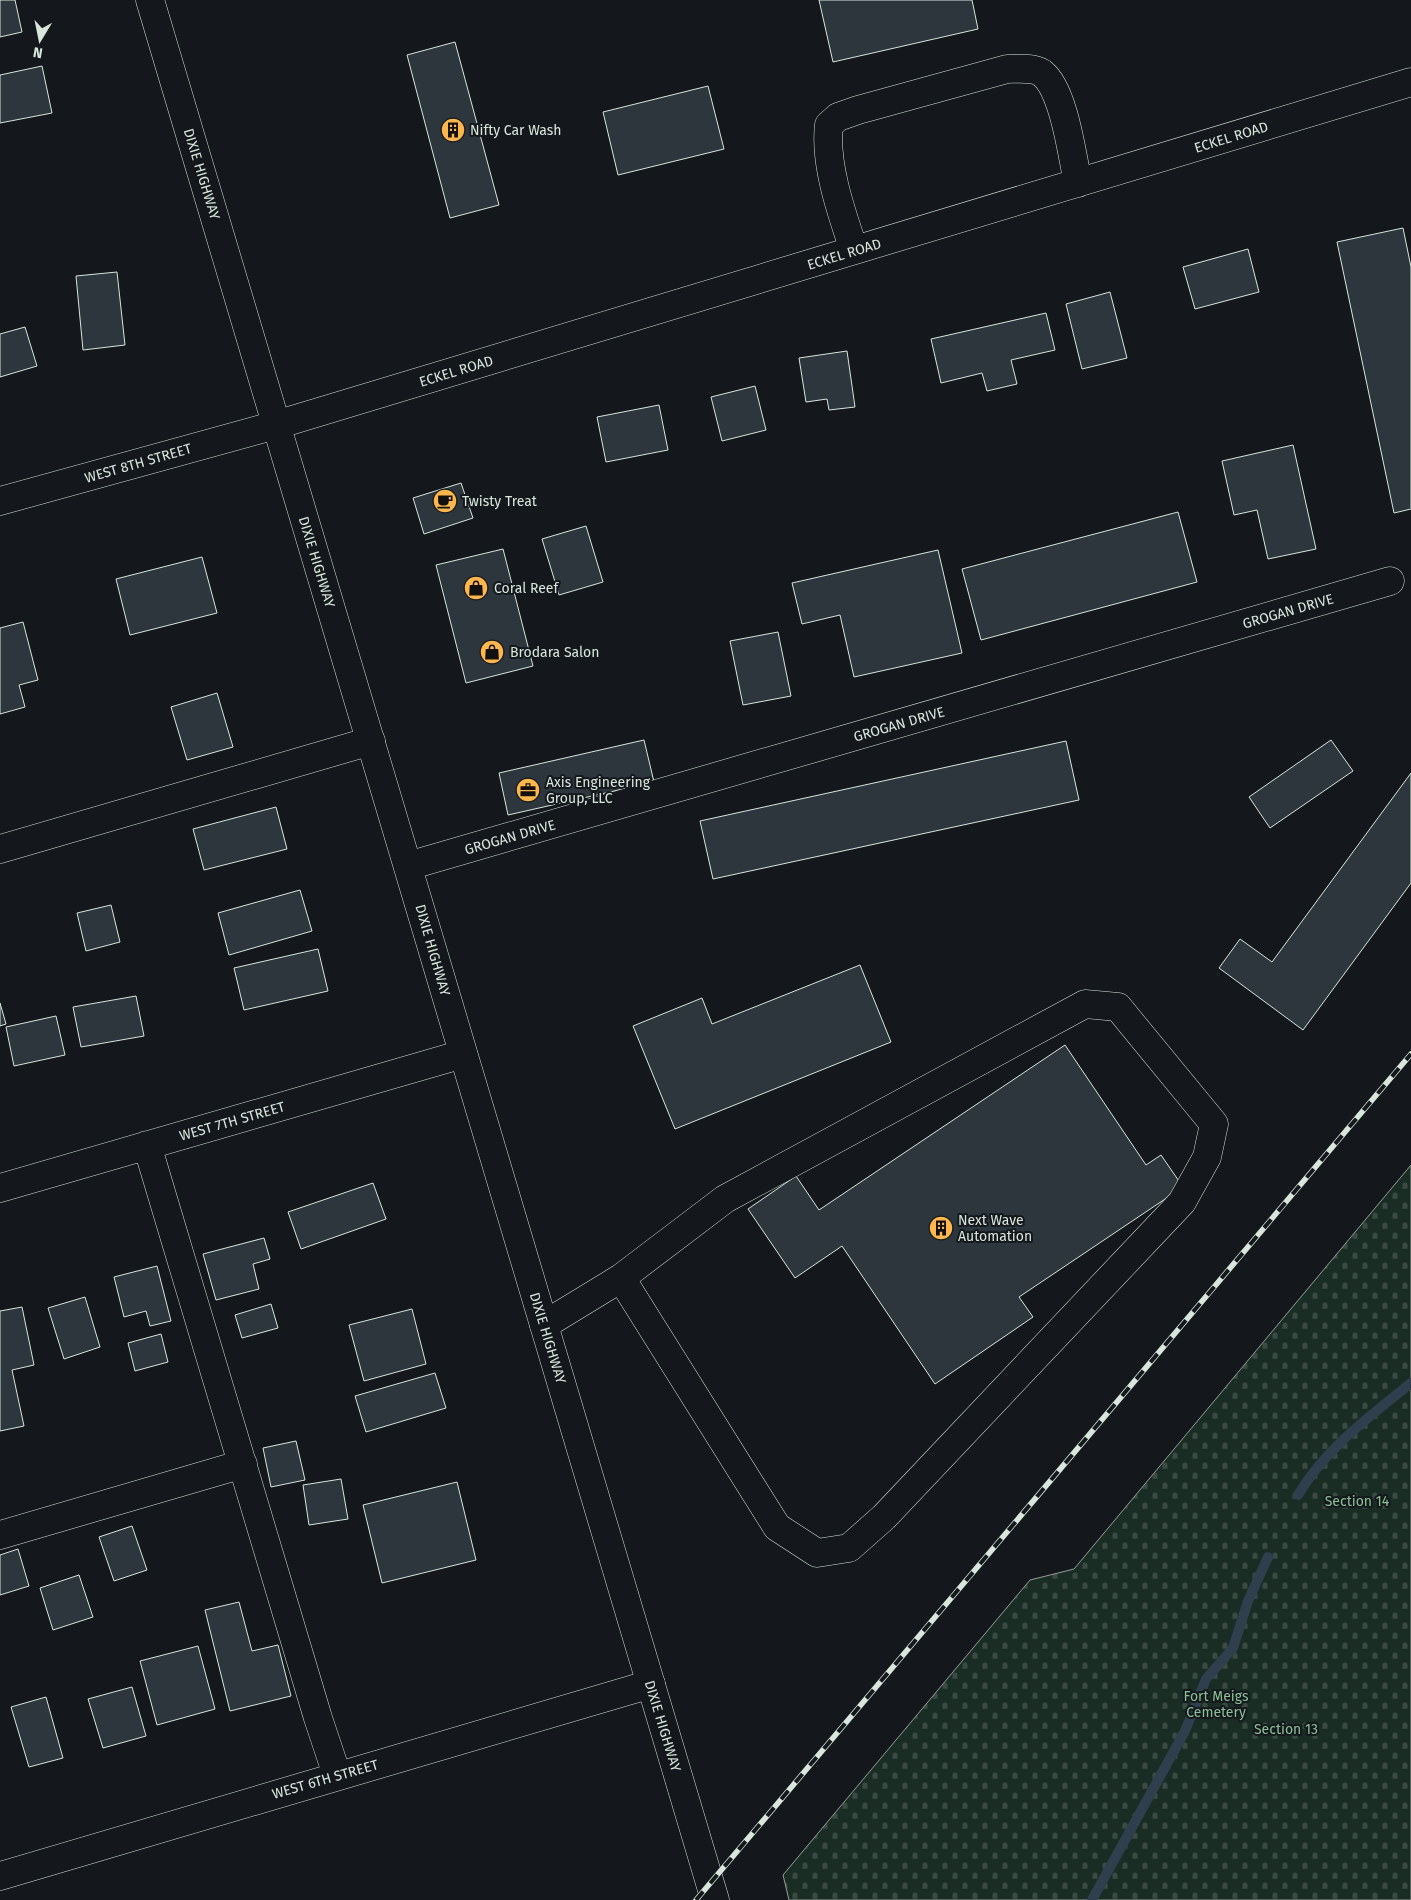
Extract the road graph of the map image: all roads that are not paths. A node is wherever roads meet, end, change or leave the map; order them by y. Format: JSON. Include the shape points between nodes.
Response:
{"nodes":[{"id":1,"x":150,"y":0,"type":"edge"},
{"id":2,"x":1411,"y":82,"type":"edge"},
{"id":3,"x":1078,"y":183,"type":"junction"},
{"id":4,"x":854,"y":250,"type":"junction"},
{"id":5,"x":276,"y":425,"type":"junction"},
{"id":6,"x":0,"y":501,"type":"edge"},
{"id":7,"x":1390,"y":581,"type":"dead end"},
{"id":8,"x":371,"y":741,"type":"junction"},
{"id":9,"x":0,"y":849,"type":"edge"},
{"id":10,"x":408,"y":866,"type":"junction"},
{"id":11,"x":463,"y":1054,"type":"junction"},
{"id":12,"x":147,"y":1146,"type":"junction"},
{"id":13,"x":0,"y":1188,"type":"edge"},
{"id":14,"x":621,"y":1278,"type":"junction"},
{"id":15,"x":544,"y":1325,"type":"junction"},
{"id":16,"x":243,"y":1464,"type":"junction"},
{"id":17,"x":0,"y":1535,"type":"edge"},
{"id":18,"x":651,"y":1684,"type":"junction"},
{"id":19,"x":337,"y":1776,"type":"junction"},
{"id":20,"x":0,"y":1876,"type":"edge"},
{"id":21,"x":715,"y":1900,"type":"edge"}],
"edges":[{"from":1,"to":5,"type":"street","name":"DIXIE HIGHWAY"},
{"from":2,"to":3,"type":"street","name":"ECKEL ROAD"},
{"from":3,"to":4,"type":"street","name":"ECKEL ROAD"},
{"from":3,"to":4,"type":"street","via":[[1063,110],[1048,80],[1040,72],[1007,69],[858,110],[838,117],[829,125],[827,140],[840,208]]},
{"from":4,"to":5,"type":"street","name":"ECKEL ROAD"},
{"from":5,"to":6,"type":"street","name":"WEST 8TH STREET"},
{"from":5,"to":8,"type":"street","name":"DIXIE HIGHWAY"},
{"from":7,"to":10,"type":"street","name":"GROGAN DRIVE"},
{"from":8,"to":9,"type":"street"},
{"from":8,"to":10,"type":"street","name":"DIXIE HIGHWAY"},
{"from":10,"to":11,"type":"street","name":"DIXIE HIGHWAY"},
{"from":11,"to":12,"type":"street","name":"WEST 7TH STREET"},
{"from":11,"to":15,"type":"street","name":"DIXIE HIGHWAY"},
{"from":12,"to":13,"type":"street","name":"WEST 7TH STREET"},
{"from":12,"to":16,"type":"street"},
{"from":14,"to":14,"type":"street","via":[[725,1199],[1085,1004],[1118,1007],[1214,1124],[1207,1156],[1182,1202],[928,1472],[849,1548],[817,1553],[776,1527]]},
{"from":14,"to":15,"type":"street"},
{"from":15,"to":18,"type":"street","name":"DIXIE HIGHWAY"},
{"from":16,"to":17,"type":"street"},
{"from":16,"to":19,"type":"street"},
{"from":18,"to":19,"type":"street","name":"WEST 6TH STREET"},
{"from":18,"to":21,"type":"street","name":"DIXIE HIGHWAY"},
{"from":19,"to":20,"type":"street","name":"WEST 6TH STREET"}]}
